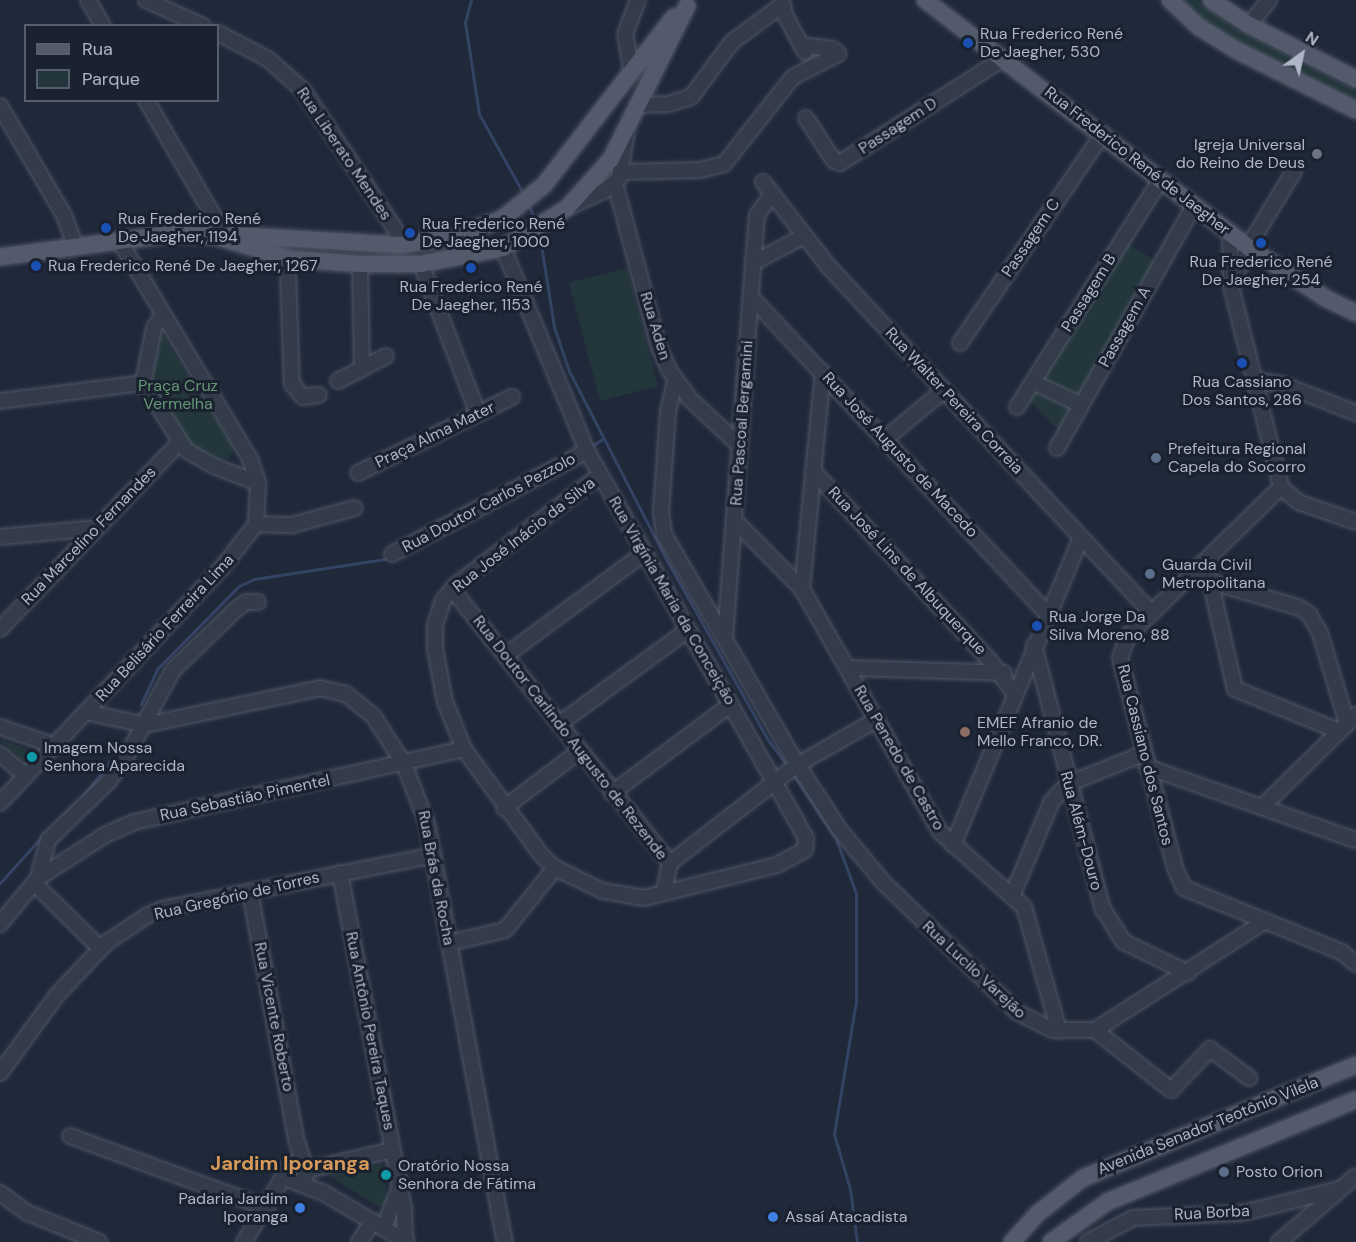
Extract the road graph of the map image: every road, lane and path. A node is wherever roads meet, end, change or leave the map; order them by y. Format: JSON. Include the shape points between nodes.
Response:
{"nodes":[{"id":1,"x":88,"y":0,"type":"edge"},
{"id":2,"x":146,"y":0,"type":"edge"},
{"id":3,"x":638,"y":0,"type":"edge"},
{"id":4,"x":925,"y":0,"type":"edge"},
{"id":5,"x":1170,"y":0,"type":"edge"},
{"id":6,"x":1211,"y":0,"type":"edge"},
{"id":7,"x":1269,"y":0,"type":"edge"},
{"id":8,"x":690,"y":3,"type":"edge"},
{"id":9,"x":782,"y":3,"type":"edge"},
{"id":10,"x":102,"y":24,"type":"edge"},
{"id":11,"x":199,"y":24,"type":"edge"},
{"id":12,"x":1249,"y":25,"type":"junction"},
{"id":13,"x":219,"y":34,"type":"edge"},
{"id":14,"x":802,"y":45,"type":"junction"},
{"id":15,"x":1004,"y":58,"type":"junction"},
{"id":16,"x":812,"y":64,"type":"junction"},
{"id":17,"x":631,"y":70,"type":"junction"},
{"id":18,"x":1356,"y":79,"type":"edge"},
{"id":19,"x":614,"y":94,"type":"junction"},
{"id":20,"x":147,"y":102,"type":"edge"},
{"id":21,"x":638,"y":105,"type":"junction"},
{"id":22,"x":0,"y":106,"type":"edge"},
{"id":23,"x":1356,"y":110,"type":"edge"},
{"id":24,"x":806,"y":118,"type":"dead end"},
{"id":25,"x":627,"y":131,"type":"junction"},
{"id":26,"x":1103,"y":133,"type":"junction"},
{"id":27,"x":1294,"y":171,"type":"dead end"},
{"id":28,"x":619,"y":177,"type":"junction"},
{"id":29,"x":1161,"y":179,"type":"junction"},
{"id":30,"x":763,"y":182,"type":"dead end"},
{"id":31,"x":772,"y":194,"type":"junction"},
{"id":32,"x":1194,"y":206,"type":"junction"},
{"id":33,"x":567,"y":208,"type":"junction"},
{"id":34,"x":503,"y":218,"type":"junction"},
{"id":35,"x":1230,"y":233,"type":"junction"},
{"id":36,"x":223,"y":237,"type":"junction"},
{"id":37,"x":802,"y":237,"type":"junction"},
{"id":38,"x":119,"y":240,"type":"junction"},
{"id":39,"x":302,"y":240,"type":"junction"},
{"id":40,"x":400,"y":245,"type":"junction"},
{"id":41,"x":75,"y":246,"type":"junction"},
{"id":42,"x":1248,"y":247,"type":"junction"},
{"id":43,"x":503,"y":248,"type":"junction"},
{"id":44,"x":0,"y":257,"type":"edge"},
{"id":45,"x":291,"y":259,"type":"junction"},
{"id":46,"x":753,"y":263,"type":"junction"},
{"id":47,"x":360,"y":264,"type":"junction"},
{"id":48,"x":421,"y":264,"type":"junction"},
{"id":49,"x":1231,"y":286,"type":"junction"},
{"id":50,"x":751,"y":297,"type":"junction"},
{"id":51,"x":1356,"y":313,"type":"edge"},
{"id":52,"x":163,"y":314,"type":"junction"},
{"id":53,"x":960,"y":343,"type":"dead end"},
{"id":54,"x":386,"y":356,"type":"dead end"},
{"id":55,"x":362,"y":369,"type":"junction"},
{"id":56,"x":823,"y":372,"type":"junction"},
{"id":57,"x":338,"y":381,"type":"dead end"},
{"id":58,"x":675,"y":381,"type":"junction"},
{"id":59,"x":1033,"y":382,"type":"junction"},
{"id":60,"x":143,"y":383,"type":"junction"},
{"id":61,"x":1257,"y":385,"type":"junction"},
{"id":62,"x":944,"y":390,"type":"junction"},
{"id":63,"x":319,"y":395,"type":"dead end"},
{"id":64,"x":512,"y":397,"type":"dead end"},
{"id":65,"x":0,"y":401,"type":"edge"},
{"id":66,"x":1081,"y":405,"type":"junction"},
{"id":67,"x":1017,"y":407,"type":"dead end"},
{"id":68,"x":1356,"y":413,"type":"edge"},
{"id":69,"x":478,"y":414,"type":"junction"},
{"id":70,"x":885,"y":439,"type":"junction"},
{"id":71,"x":179,"y":443,"type":"junction"},
{"id":72,"x":739,"y":445,"type":"junction"},
{"id":73,"x":1057,"y":448,"type":"dead end"},
{"id":74,"x":587,"y":451,"type":"junction"},
{"id":75,"x":813,"y":471,"type":"junction"},
{"id":76,"x":358,"y":473,"type":"dead end"},
{"id":77,"x":600,"y":476,"type":"junction"},
{"id":78,"x":258,"y":483,"type":"junction"},
{"id":79,"x":1281,"y":487,"type":"junction"},
{"id":80,"x":355,"y":508,"type":"dead end"},
{"id":81,"x":735,"y":521,"type":"junction"},
{"id":82,"x":1356,"y":522,"type":"edge"},
{"id":83,"x":256,"y":524,"type":"junction"},
{"id":84,"x":97,"y":528,"type":"junction"},
{"id":85,"x":0,"y":537,"type":"edge"},
{"id":86,"x":1081,"y":538,"type":"junction"},
{"id":87,"x":644,"y":553,"type":"junction"},
{"id":88,"x":392,"y":554,"type":"dead end"},
{"id":89,"x":1191,"y":576,"type":"junction"},
{"id":90,"x":1210,"y":580,"type":"junction"},
{"id":91,"x":452,"y":589,"type":"junction"},
{"id":92,"x":802,"y":589,"type":"junction"},
{"id":93,"x":258,"y":602,"type":"dead end"},
{"id":94,"x":1152,"y":613,"type":"junction"},
{"id":95,"x":1048,"y":614,"type":"junction"},
{"id":96,"x":0,"y":629,"type":"edge"},
{"id":97,"x":688,"y":630,"type":"junction"},
{"id":98,"x":725,"y":638,"type":"junction"},
{"id":99,"x":1034,"y":645,"type":"junction"},
{"id":100,"x":505,"y":656,"type":"junction"},
{"id":101,"x":848,"y":668,"type":"junction"},
{"id":102,"x":1000,"y":672,"type":"junction"},
{"id":103,"x":1021,"y":675,"type":"junction"},
{"id":104,"x":1014,"y":693,"type":"junction"},
{"id":105,"x":730,"y":705,"type":"junction"},
{"id":106,"x":86,"y":712,"type":"junction"},
{"id":107,"x":876,"y":720,"type":"junction"},
{"id":108,"x":1347,"y":723,"type":"edge"},
{"id":109,"x":559,"y":724,"type":"junction"},
{"id":110,"x":145,"y":725,"type":"junction"},
{"id":111,"x":0,"y":727,"type":"edge"},
{"id":112,"x":55,"y":746,"type":"junction"},
{"id":113,"x":464,"y":749,"type":"junction"},
{"id":114,"x":580,"y":751,"type":"junction"},
{"id":115,"x":0,"y":753,"type":"edge"},
{"id":116,"x":1145,"y":760,"type":"junction"},
{"id":117,"x":404,"y":764,"type":"junction"},
{"id":118,"x":795,"y":766,"type":"junction"},
{"id":119,"x":26,"y":776,"type":"junction"},
{"id":120,"x":777,"y":780,"type":"junction"},
{"id":121,"x":1068,"y":784,"type":"junction"},
{"id":122,"x":612,"y":793,"type":"junction"},
{"id":123,"x":0,"y":803,"type":"edge"},
{"id":124,"x":1262,"y":807,"type":"junction"},
{"id":125,"x":504,"y":808,"type":"junction"},
{"id":126,"x":1356,"y":840,"type":"edge"},
{"id":127,"x":953,"y":845,"type":"junction"},
{"id":128,"x":805,"y":850,"type":"joint"},
{"id":129,"x":434,"y":855,"type":"junction"},
{"id":130,"x":670,"y":863,"type":"junction"},
{"id":131,"x":555,"y":868,"type":"junction"},
{"id":132,"x":340,"y":873,"type":"junction"},
{"id":133,"x":36,"y":880,"type":"junction"},
{"id":134,"x":250,"y":892,"type":"junction"},
{"id":135,"x":664,"y":892,"type":"junction"},
{"id":136,"x":1012,"y":896,"type":"junction"},
{"id":137,"x":1264,"y":922,"type":"junction"},
{"id":138,"x":0,"y":924,"type":"edge"},
{"id":139,"x":448,"y":943,"type":"junction"},
{"id":140,"x":101,"y":949,"type":"junction"},
{"id":141,"x":1356,"y":964,"type":"edge"},
{"id":142,"x":1188,"y":973,"type":"junction"},
{"id":143,"x":1095,"y":1030,"type":"junction"},
{"id":144,"x":1059,"y":1031,"type":"junction"},
{"id":145,"x":1356,"y":1065,"type":"edge"},
{"id":146,"x":0,"y":1073,"type":"edge"},
{"id":147,"x":1248,"y":1078,"type":"dead end"},
{"id":148,"x":1356,"y":1100,"type":"edge"},
{"id":149,"x":70,"y":1136,"type":"dead end"},
{"id":150,"x":392,"y":1150,"type":"junction"},
{"id":151,"x":298,"y":1173,"type":"junction"},
{"id":152,"x":1356,"y":1176,"type":"edge"},
{"id":153,"x":1339,"y":1189,"type":"junction"},
{"id":154,"x":399,"y":1190,"type":"junction"},
{"id":155,"x":0,"y":1193,"type":"edge"},
{"id":156,"x":268,"y":1207,"type":"junction"},
{"id":157,"x":379,"y":1224,"type":"junction"},
{"id":158,"x":1289,"y":1239,"type":"edge"},
{"id":159,"x":406,"y":1241,"type":"edge"},
{"id":160,"x":99,"y":1242,"type":"edge"},
{"id":161,"x":244,"y":1242,"type":"edge"},
{"id":162,"x":359,"y":1242,"type":"edge"},
{"id":163,"x":505,"y":1242,"type":"edge"},
{"id":164,"x":1012,"y":1242,"type":"edge"},
{"id":165,"x":1051,"y":1242,"type":"edge"},
{"id":166,"x":1089,"y":1242,"type":"edge"}],
"edges":[{"from":1,"to":10,"type":"street"},
{"from":2,"to":11,"type":"street"},
{"from":3,"to":17,"type":"street","via":[[625,34]]},
{"from":4,"to":15,"type":"main road","name":"Rua Frederico René de Jaegher"},
{"from":5,"to":23,"type":"main road","via":[[1199,27],[1236,50]]},
{"from":6,"to":12,"type":"main road"},
{"from":7,"to":12,"type":"street"},
{"from":8,"to":17,"type":"main road"},
{"from":8,"to":21,"type":"main road"},
{"from":9,"to":14,"type":"street"},
{"from":9,"to":21,"type":"street","via":[[732,42],[691,97],[668,104]]},
{"from":12,"to":18,"type":"main road"},
{"from":13,"to":40,"type":"street","name":"Rua Liberato Mendes","via":[[268,59],[303,90],[395,230]]},
{"from":14,"to":16,"type":"street"},
{"from":14,"to":16,"type":"street","via":[[838,51],[834,57]]},
{"from":15,"to":24,"type":"street","name":"Passagem D","via":[[840,163],[834,161]]},
{"from":15,"to":26,"type":"main road","name":"Rua Frederico René de Jaegher"},
{"from":16,"to":28,"type":"street","via":[[782,89],[724,164],[700,170]]},
{"from":17,"to":19,"type":"main road"},
{"from":19,"to":21,"type":"main road","via":[[630,93]]},
{"from":19,"to":34,"type":"main road","via":[[534,195]]},
{"from":20,"to":36,"type":"street"},
{"from":21,"to":25,"type":"main road"},
{"from":22,"to":41,"type":"street","via":[[64,215]]},
{"from":25,"to":28,"type":"street"},
{"from":25,"to":33,"type":"main road","via":[[611,159]]},
{"from":26,"to":29,"type":"main road","name":"Rua Frederico René de Jaegher"},
{"from":26,"to":53,"type":"street","name":"Passagem C"},
{"from":27,"to":42,"type":"street"},
{"from":28,"to":33,"type":"street"},
{"from":28,"to":58,"type":"street","name":"Rua Aden","via":[[658,345]]},
{"from":29,"to":32,"type":"main road","name":"Rua Frederico René de Jaegher"},
{"from":29,"to":59,"type":"street","name":"Passagem B"},
{"from":30,"to":31,"type":"street","name":"Rua Walter Pereira Correia"},
{"from":31,"to":37,"type":"street","name":"Rua Walter Pereira Correia"},
{"from":31,"to":46,"type":"street","name":"Rua Pascoal Bergamini","via":[[757,215]]},
{"from":32,"to":35,"type":"main road","name":"Rua Frederico René de Jaegher"},
{"from":32,"to":66,"type":"street","name":"Passagem A"},
{"from":33,"to":43,"type":"main road"},
{"from":34,"to":40,"type":"main road","via":[[454,237]]},
{"from":34,"to":43,"type":"main road","via":[[497,236]]},
{"from":35,"to":42,"type":"main road","name":"Rua Frederico René de Jaegher"},
{"from":35,"to":49,"type":"street"},
{"from":36,"to":38,"type":"main road","via":[[170,234]]},
{"from":36,"to":39,"type":"main road"},
{"from":36,"to":45,"type":"main road"},
{"from":37,"to":46,"type":"street"},
{"from":37,"to":62,"type":"street","name":"Rua Walter Pereira Correia"},
{"from":38,"to":41,"type":"main road"},
{"from":38,"to":52,"type":"street"},
{"from":39,"to":40,"type":"main road"},
{"from":39,"to":45,"type":"main road"},
{"from":41,"to":44,"type":"main road"},
{"from":42,"to":49,"type":"street"},
{"from":42,"to":51,"type":"main road","name":"Rua Frederico René de Jaegher","via":[[1325,298]]},
{"from":43,"to":48,"type":"main road"},
{"from":43,"to":74,"type":"street","name":"Rua Virgínia Maria da Conceição"},
{"from":45,"to":47,"type":"main road"},
{"from":45,"to":63,"type":"street","via":[[288,272],[292,384],[303,397]]},
{"from":46,"to":50,"type":"street","name":"Rua Pascoal Bergamini"},
{"from":47,"to":48,"type":"main road"},
{"from":47,"to":55,"type":"street"},
{"from":48,"to":69,"type":"street"},
{"from":49,"to":61,"type":"street"},
{"from":50,"to":56,"type":"street","name":"Rua José Augusto de Macedo"},
{"from":50,"to":72,"type":"street","name":"Rua Pascoal Bergamini"},
{"from":52,"to":60,"type":"street","via":[[154,328]]},
{"from":52,"to":78,"type":"street","via":[[219,403],[250,459]]},
{"from":54,"to":55,"type":"street"},
{"from":55,"to":57,"type":"street"},
{"from":56,"to":70,"type":"street","name":"Rua José Augusto de Macedo"},
{"from":56,"to":75,"type":"street"},
{"from":58,"to":72,"type":"street","name":"Rua Aden"},
{"from":58,"to":98,"type":"street","name":"Rua Virgínia Maria da Conceição","via":[[664,468],[664,534]]},
{"from":59,"to":66,"type":"street"},
{"from":59,"to":67,"type":"street","name":"Passagem B"},
{"from":60,"to":65,"type":"street"},
{"from":60,"to":71,"type":"street"},
{"from":61,"to":68,"type":"street","via":[[1284,385]]},
{"from":61,"to":79,"type":"street"},
{"from":62,"to":70,"type":"street"},
{"from":62,"to":86,"type":"street","name":"Rua Walter Pereira Correia"},
{"from":64,"to":69,"type":"street","name":"Praça Alma Mater"},
{"from":66,"to":73,"type":"street","name":"Passagem A"},
{"from":69,"to":76,"type":"street","name":"Praça Alma Mater"},
{"from":70,"to":95,"type":"street","name":"Rua José Augusto de Macedo"},
{"from":71,"to":78,"type":"street","via":[[214,466]]},
{"from":71,"to":84,"type":"street","name":"Rua Marcelino Fernandes"},
{"from":72,"to":81,"type":"street","name":"Rua Pascoal Bergamini"},
{"from":74,"to":77,"type":"street","name":"Rua Virgínia Maria da Conceição"},
{"from":74,"to":88,"type":"street","name":"Rua Doutor Carlos Pezzolo"},
{"from":75,"to":92,"type":"street"},
{"from":75,"to":102,"type":"street","name":"Rua José Lins de Albuquerque"},
{"from":77,"to":87,"type":"street","name":"Rua Virgínia Maria da Conceição"},
{"from":77,"to":91,"type":"street","name":"Rua José Inácio da Silva"},
{"from":78,"to":83,"type":"street"},
{"from":79,"to":82,"type":"street","via":[[1298,501]]},
{"from":79,"to":89,"type":"street","name":"Rua Cassiano dos Santos"},
{"from":80,"to":83,"type":"street","via":[[292,525]]},
{"from":81,"to":92,"type":"street","name":"Rua Penedo de Castro"},
{"from":81,"to":98,"type":"street","name":"Rua Pascoal Bergamini"},
{"from":83,"to":106,"type":"street","name":"Rua Belisário Ferreira Lima","via":[[242,546]]},
{"from":84,"to":85,"type":"street"},
{"from":84,"to":96,"type":"street","name":"Rua Marcelino Fernandes"},
{"from":86,"to":94,"type":"street","name":"Rua Walter Pereira Correia"},
{"from":86,"to":95,"type":"street"},
{"from":87,"to":97,"type":"street","name":"Rua Virgínia Maria da Conceição"},
{"from":87,"to":100,"type":"street"},
{"from":89,"to":90,"type":"street"},
{"from":89,"to":94,"type":"street","name":"Rua Cassiano dos Santos"},
{"from":90,"to":108,"type":"street","via":[[1298,607],[1309,614],[1320,633]]},
{"from":90,"to":108,"type":"street","via":[[1235,689]]},
{"from":91,"to":100,"type":"street","name":"Rua Doutor Carlindo Augusto de Rezende"},
{"from":91,"to":113,"type":"street","name":"Rua José Inácio da Silva","via":[[439,611],[435,649],[445,702]]},
{"from":92,"to":101,"type":"street","name":"Rua Penedo de Castro"},
{"from":93,"to":110,"type":"street","via":[[246,602],[234,611],[173,670]]},
{"from":94,"to":116,"type":"street","name":"Rua Cassiano dos Santos","via":[[1128,636],[1120,651]]},
{"from":95,"to":99,"type":"street"},
{"from":97,"to":105,"type":"street","name":"Rua Virgínia Maria da Conceição"},
{"from":97,"to":109,"type":"street"},
{"from":98,"to":118,"type":"street","name":"Rua Virgínia Maria da Conceição"},
{"from":99,"to":103,"type":"street"},
{"from":99,"to":121,"type":"street","name":"Rua Além-Douro"},
{"from":100,"to":109,"type":"street","name":"Rua Doutor Carlindo Augusto de Rezende"},
{"from":101,"to":102,"type":"street"},
{"from":101,"to":107,"type":"street","name":"Rua Penedo de Castro"},
{"from":102,"to":103,"type":"street"},
{"from":102,"to":104,"type":"street","name":"Rua José Lins de Albuquerque"},
{"from":103,"to":104,"type":"street"},
{"from":104,"to":127,"type":"street"},
{"from":105,"to":120,"type":"street","name":"Rua Virgínia Maria da Conceição"},
{"from":105,"to":122,"type":"street"},
{"from":106,"to":110,"type":"street","name":"Rua Brás da Rocha"},
{"from":106,"to":112,"type":"street","name":"Rua Belisário Ferreira Lima"},
{"from":107,"to":118,"type":"street"},
{"from":107,"to":127,"type":"street","name":"Rua Penedo de Castro","via":[[931,820]]},
{"from":108,"to":124,"type":"street"},
{"from":109,"to":114,"type":"street","name":"Rua Doutor Carlindo Augusto de Rezende"},
{"from":110,"to":117,"type":"street","name":"Rua Brás da Rocha","via":[[312,688],[329,688],[366,709]]},
{"from":110,"to":133,"type":"street","via":[[113,776],[48,840]]},
{"from":111,"to":112,"type":"street"},
{"from":112,"to":119,"type":"street","name":"Rua Belisário Ferreira Lima"},
{"from":113,"to":117,"type":"street","name":"Rua Sebastião Pimentel"},
{"from":113,"to":125,"type":"street","name":"Rua José Inácio da Silva"},
{"from":114,"to":122,"type":"street","name":"Rua Doutor Carlindo Augusto de Rezende"},
{"from":114,"to":125,"type":"street"},
{"from":115,"to":119,"type":"street"},
{"from":116,"to":121,"type":"street"},
{"from":116,"to":124,"type":"street"},
{"from":116,"to":137,"type":"street","name":"Rua Cassiano dos Santos","via":[[1181,884]]},
{"from":117,"to":129,"type":"street","name":"Rua Brás da Rocha","via":[[423,809]]},
{"from":117,"to":133,"type":"street","name":"Rua Sebastião Pimentel","via":[[134,822],[96,840]]},
{"from":118,"to":120,"type":"street"},
{"from":118,"to":144,"type":"street","name":"Rua Lucilo Varejão","via":[[839,829],[883,882],[1017,1012],[1041,1027]]},
{"from":119,"to":123,"type":"street","name":"Rua Belisário Ferreira Lima"},
{"from":120,"to":128,"type":"street","name":"Rua Virgínia Maria da Conceição","via":[[806,838]]},
{"from":120,"to":130,"type":"street"},
{"from":121,"to":136,"type":"street","via":[[1052,801]]},
{"from":121,"to":142,"type":"street","name":"Rua Além-Douro","via":[[1098,891],[1112,925],[1131,947]]},
{"from":122,"to":130,"type":"street","name":"Rua Doutor Carlindo Augusto de Rezende"},
{"from":124,"to":126,"type":"street"},
{"from":125,"to":131,"type":"street","name":"Rua José Inácio da Silva"},
{"from":127,"to":136,"type":"street","name":"Rua Penedo de Castro"},
{"from":128,"to":135,"type":"street","name":"Rua José Inácio da Silva","via":[[747,874]]},
{"from":129,"to":132,"type":"street","name":"Rua Gregório de Torres"},
{"from":129,"to":139,"type":"street","name":"Rua Brás da Rocha"},
{"from":130,"to":135,"type":"street","name":"Rua Doutor Carlindo Augusto de Rezende"},
{"from":131,"to":135,"type":"street","name":"Rua José Inácio da Silva","via":[[622,897]]},
{"from":131,"to":139,"type":"street","via":[[505,930]]},
{"from":132,"to":134,"type":"street","name":"Rua Gregório de Torres"},
{"from":132,"to":150,"type":"street","name":"Rua Antônio Pereira Taques"},
{"from":133,"to":138,"type":"street"},
{"from":133,"to":140,"type":"street"},
{"from":134,"to":140,"type":"street","name":"Rua Gregório de Torres","via":[[162,909],[130,924]]},
{"from":134,"to":151,"type":"street","name":"Rua Vicente Roberto","via":[[297,1142]]},
{"from":136,"to":144,"type":"street","name":"Rua Penedo de Castro","via":[[1026,911]]},
{"from":137,"to":141,"type":"street","name":"Rua Cassiano dos Santos","via":[[1342,952]]},
{"from":137,"to":142,"type":"street","name":"Rua Lucilo Varejão"},
{"from":139,"to":163,"type":"street","name":"Rua Brás da Rocha"},
{"from":140,"to":146,"type":"street","name":"Rua Gregório de Torres","via":[[32,1025]]},
{"from":142,"to":143,"type":"street","name":"Rua Lucilo Varejão"},
{"from":143,"to":144,"type":"street","name":"Rua Lucilo Varejão"},
{"from":143,"to":147,"type":"street","via":[[1171,1090],[1210,1049]]},
{"from":145,"to":164,"type":"main road","name":"Avenida Senador Teotônio Vilela","via":[[1091,1174],[1046,1206]]},
{"from":148,"to":165,"type":"main road","name":"Avenida Senador Teotônio Vilela","via":[[1107,1202]]},
{"from":149,"to":156,"type":"street"},
{"from":150,"to":151,"type":"street"},
{"from":150,"to":154,"type":"street","name":"Rua Antônio Pereira Taques"},
{"from":151,"to":156,"type":"street"},
{"from":151,"to":157,"type":"street","via":[[324,1193]]},
{"from":152,"to":153,"type":"street"},
{"from":153,"to":158,"type":"street"},
{"from":153,"to":166,"type":"street","name":"Rua Borba","via":[[1243,1213],[1133,1218]]},
{"from":154,"to":157,"type":"street"},
{"from":154,"to":159,"type":"street","name":"Rua Antônio Pereira Taques","via":[[405,1210]]},
{"from":155,"to":160,"type":"street","via":[[28,1213]]},
{"from":156,"to":161,"type":"street"},
{"from":157,"to":159,"type":"street"},
{"from":157,"to":162,"type":"street"}]}
